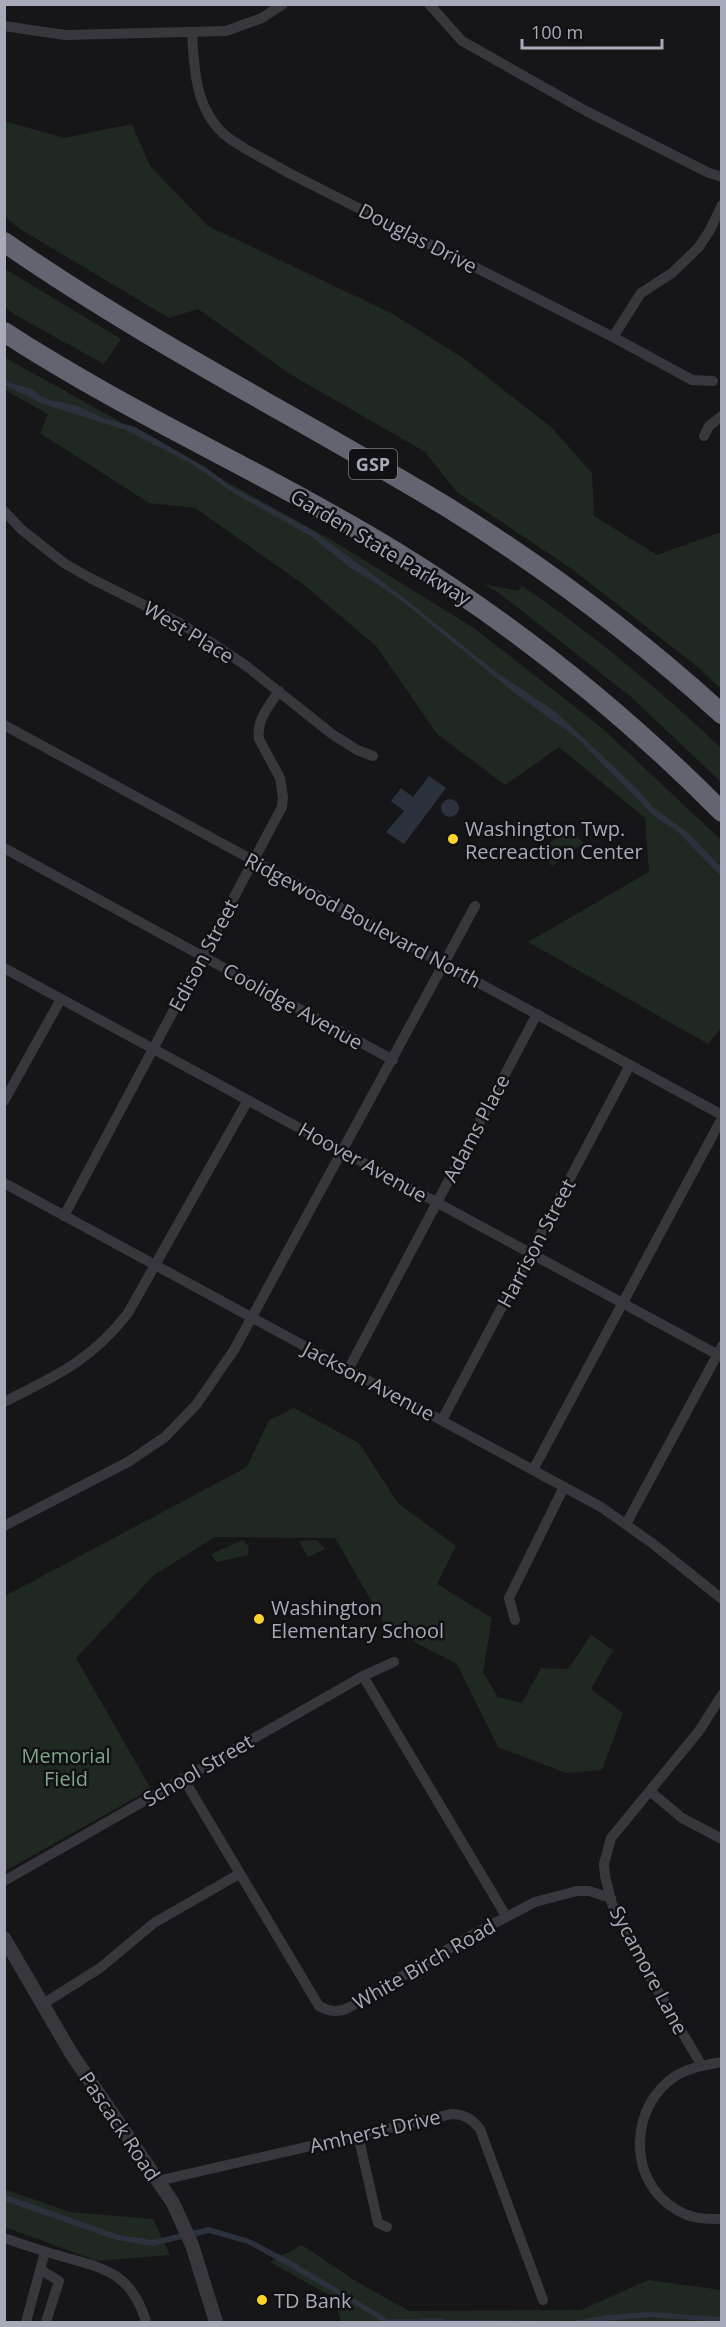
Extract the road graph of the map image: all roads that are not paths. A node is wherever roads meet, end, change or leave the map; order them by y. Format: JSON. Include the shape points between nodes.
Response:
{"nodes":[{"id":1,"x":284,"y":4,"type":"edge"},
{"id":2,"x":429,"y":4,"type":"edge"},
{"id":3,"x":4,"y":26,"type":"edge"},
{"id":4,"x":192,"y":32,"type":"junction"},
{"id":5,"x":722,"y":177,"type":"edge"},
{"id":6,"x":722,"y":205,"type":"edge"},
{"id":7,"x":4,"y":242,"type":"edge"},
{"id":8,"x":4,"y":332,"type":"edge"},
{"id":9,"x":613,"y":337,"type":"junction"},
{"id":10,"x":713,"y":381,"type":"dead end"},
{"id":11,"x":722,"y":416,"type":"edge"},
{"id":12,"x":704,"y":436,"type":"dead end"},
{"id":13,"x":4,"y":511,"type":"edge"},
{"id":14,"x":279,"y":691,"type":"junction"},
{"id":15,"x":722,"y":714,"type":"edge"},
{"id":16,"x":4,"y":725,"type":"edge"},
{"id":17,"x":373,"y":756,"type":"dead end"},
{"id":18,"x":722,"y":812,"type":"edge"},
{"id":19,"x":4,"y":848,"type":"edge"},
{"id":20,"x":254,"y":860,"type":"junction"},
{"id":21,"x":475,"y":906,"type":"dead end"},
{"id":22,"x":202,"y":956,"type":"junction"},
{"id":23,"x":445,"y":964,"type":"junction"},
{"id":24,"x":4,"y":968,"type":"edge"},
{"id":25,"x":61,"y":999,"type":"junction"},
{"id":26,"x":537,"y":1014,"type":"junction"},
{"id":27,"x":153,"y":1049,"type":"junction"},
{"id":28,"x":393,"y":1060,"type":"junction"},
{"id":29,"x":630,"y":1065,"type":"junction"},
{"id":30,"x":8,"y":1088,"type":"edge"},
{"id":31,"x":248,"y":1100,"type":"junction"},
{"id":32,"x":4,"y":1101,"type":"edge"},
{"id":33,"x":722,"y":1117,"type":"edge"},
{"id":34,"x":343,"y":1151,"type":"junction"},
{"id":35,"x":4,"y":1183,"type":"edge"},
{"id":36,"x":437,"y":1202,"type":"junction"},
{"id":37,"x":64,"y":1216,"type":"junction"},
{"id":38,"x":530,"y":1253,"type":"junction"},
{"id":39,"x":155,"y":1265,"type":"junction"},
{"id":40,"x":622,"y":1303,"type":"junction"},
{"id":41,"x":252,"y":1317,"type":"junction"},
{"id":42,"x":720,"y":1352,"type":"edge"},
{"id":43,"x":348,"y":1370,"type":"junction"},
{"id":44,"x":4,"y":1402,"type":"edge"},
{"id":45,"x":441,"y":1420,"type":"junction"},
{"id":46,"x":533,"y":1470,"type":"junction"},
{"id":47,"x":564,"y":1487,"type":"junction"},
{"id":48,"x":626,"y":1524,"type":"junction"},
{"id":49,"x":4,"y":1526,"type":"edge"},
{"id":50,"x":722,"y":1599,"type":"edge"},
{"id":51,"x":515,"y":1620,"type":"dead end"},
{"id":52,"x":394,"y":1662,"type":"dead end"},
{"id":53,"x":363,"y":1676,"type":"junction"},
{"id":54,"x":722,"y":1695,"type":"edge"},
{"id":55,"x":183,"y":1778,"type":"junction"},
{"id":56,"x":651,"y":1792,"type":"junction"},
{"id":57,"x":722,"y":1839,"type":"edge"},
{"id":58,"x":239,"y":1874,"type":"junction"},
{"id":59,"x":4,"y":1881,"type":"edge"},
{"id":60,"x":610,"y":1898,"type":"junction"},
{"id":61,"x":506,"y":1916,"type":"junction"},
{"id":62,"x":4,"y":1938,"type":"edge"},
{"id":63,"x":43,"y":2004,"type":"junction"},
{"id":64,"x":722,"y":2062,"type":"edge"},
{"id":65,"x":702,"y":2066,"type":"junction"},
{"id":66,"x":358,"y":2135,"type":"junction"},
{"id":67,"x":157,"y":2181,"type":"junction"},
{"id":68,"x":722,"y":2219,"type":"edge"},
{"id":69,"x":387,"y":2227,"type":"dead end"},
{"id":70,"x":4,"y":2238,"type":"edge"},
{"id":71,"x":45,"y":2252,"type":"junction"},
{"id":72,"x":41,"y":2270,"type":"dead end"},
{"id":73,"x":543,"y":2300,"type":"dead end"},
{"id":74,"x":26,"y":2322,"type":"edge"},
{"id":75,"x":46,"y":2322,"type":"edge"},
{"id":76,"x":146,"y":2322,"type":"edge"},
{"id":77,"x":216,"y":2322,"type":"edge"}],
"edges":[{"from":1,"to":4,"type":"street","via":[[243,26]]},
{"from":2,"to":5,"type":"street","via":[[462,40],[586,111]]},
{"from":3,"to":4,"type":"street","via":[[65,35]]},
{"from":4,"to":9,"type":"street","name":"Douglas Drive","via":[[202,101],[215,125],[233,141]]},
{"from":6,"to":9,"type":"street","via":[[699,247],[672,273],[641,293]]},
{"from":7,"to":15,"type":"highway","number":"GSP","via":[[116,313],[477,526],[616,625]]},
{"from":8,"to":18,"type":"highway","name":"Garden State Parkway","via":[[69,372],[366,534],[461,594],[613,709]]},
{"from":9,"to":10,"type":"street","name":"Douglas Drive","via":[[692,380]]},
{"from":11,"to":12,"type":"street"},
{"from":13,"to":14,"type":"street","name":"West Place","via":[[64,563],[195,632]]},
{"from":14,"to":17,"type":"street","name":"West Place","via":[[332,734]]},
{"from":14,"to":20,"type":"street","name":"Edison Street","via":[[262,717],[258,732],[280,778],[283,797],[277,818]]},
{"from":16,"to":20,"type":"street","name":"Ridgewood Boulevard North"},
{"from":19,"to":22,"type":"street","name":"Coolidge Avenue"},
{"from":20,"to":22,"type":"street","name":"Edison Street"},
{"from":20,"to":23,"type":"street","name":"Ridgewood Boulevard North"},
{"from":21,"to":23,"type":"street"},
{"from":22,"to":27,"type":"street","name":"Edison Street"},
{"from":22,"to":28,"type":"street","name":"Coolidge Avenue"},
{"from":23,"to":26,"type":"street","name":"Ridgewood Boulevard North"},
{"from":23,"to":28,"type":"street"},
{"from":24,"to":25,"type":"street","name":"Hoover Avenue"},
{"from":25,"to":27,"type":"street","name":"Hoover Avenue"},
{"from":25,"to":30,"type":"street"},
{"from":26,"to":29,"type":"street","name":"Ridgewood Boulevard North"},
{"from":26,"to":36,"type":"street","name":"Adams Place"},
{"from":27,"to":31,"type":"street","name":"Hoover Avenue"},
{"from":27,"to":37,"type":"street","name":"Edison Street"},
{"from":28,"to":34,"type":"street"},
{"from":29,"to":33,"type":"street","name":"Ridgewood Boulevard North"},
{"from":29,"to":38,"type":"street","name":"Harrison Street"},
{"from":30,"to":32,"type":"street"},
{"from":31,"to":34,"type":"street","name":"Hoover Avenue"},
{"from":31,"to":39,"type":"street"},
{"from":33,"to":40,"type":"street"},
{"from":34,"to":36,"type":"street","name":"Hoover Avenue"},
{"from":34,"to":41,"type":"street"},
{"from":35,"to":37,"type":"street","name":"Jackson Avenue"},
{"from":36,"to":38,"type":"street","name":"Hoover Avenue"},
{"from":36,"to":43,"type":"street","name":"Adams Place"},
{"from":37,"to":39,"type":"street","name":"Jackson Avenue"},
{"from":38,"to":40,"type":"street","name":"Hoover Avenue"},
{"from":38,"to":45,"type":"street","name":"Harrison Street"},
{"from":39,"to":41,"type":"street","name":"Jackson Avenue"},
{"from":39,"to":44,"type":"street","via":[[128,1313],[102,1344],[69,1369]]},
{"from":40,"to":42,"type":"street","name":"Hoover Avenue"},
{"from":40,"to":46,"type":"street"},
{"from":41,"to":43,"type":"street","name":"Jackson Avenue"},
{"from":41,"to":49,"type":"street","via":[[216,1378],[165,1437],[128,1462]]},
{"from":42,"to":48,"type":"street"},
{"from":43,"to":45,"type":"street","name":"Jackson Avenue"},
{"from":45,"to":46,"type":"street","name":"Jackson Avenue"},
{"from":46,"to":47,"type":"street","name":"Jackson Avenue"},
{"from":47,"to":48,"type":"street","name":"Jackson Avenue"},
{"from":47,"to":51,"type":"street","via":[[509,1598]]},
{"from":48,"to":50,"type":"street","name":"Jackson Avenue"},
{"from":52,"to":53,"type":"street","name":"School Street"},
{"from":53,"to":55,"type":"street","name":"School Street"},
{"from":53,"to":61,"type":"street"},
{"from":54,"to":56,"type":"street","name":"Sycamore Lane"},
{"from":55,"to":58,"type":"street","name":"White Birch Road"},
{"from":55,"to":59,"type":"street","name":"School Street"},
{"from":56,"to":57,"type":"street","via":[[682,1818]]},
{"from":56,"to":60,"type":"street","name":"Sycamore Lane","via":[[610,1840],[604,1864]]},
{"from":58,"to":61,"type":"street","name":"White Birch Road","via":[[319,2006],[335,2012]]},
{"from":58,"to":63,"type":"street","via":[[154,1923],[100,1968]]},
{"from":60,"to":61,"type":"street","name":"White Birch Road","via":[[589,1891],[565,1892]]},
{"from":60,"to":65,"type":"street","name":"Sycamore Lane","via":[[648,1974]]},
{"from":62,"to":63,"type":"street","name":"Pascack Road"},
{"from":63,"to":67,"type":"street","name":"Pascack Road","via":[[99,2097]]},
{"from":64,"to":65,"type":"street"},
{"from":65,"to":68,"type":"street","via":[[677,2075],[656,2094],[643,2118],[640,2155],[649,2182],[666,2203],[688,2216]]},
{"from":66,"to":67,"type":"street","name":"Amherst Drive"},
{"from":66,"to":69,"type":"street","via":[[378,2223]]},
{"from":66,"to":73,"type":"street","name":"Amherst Drive","via":[[451,2114],[474,2122],[480,2129]]},
{"from":67,"to":77,"type":"street","name":"Pascack Road","via":[[185,2228]]},
{"from":70,"to":71,"type":"street"},
{"from":71,"to":74,"type":"street"},
{"from":71,"to":76,"type":"street","via":[[115,2274],[133,2291]]},
{"from":72,"to":75,"type":"street","via":[[59,2281]]}]}
